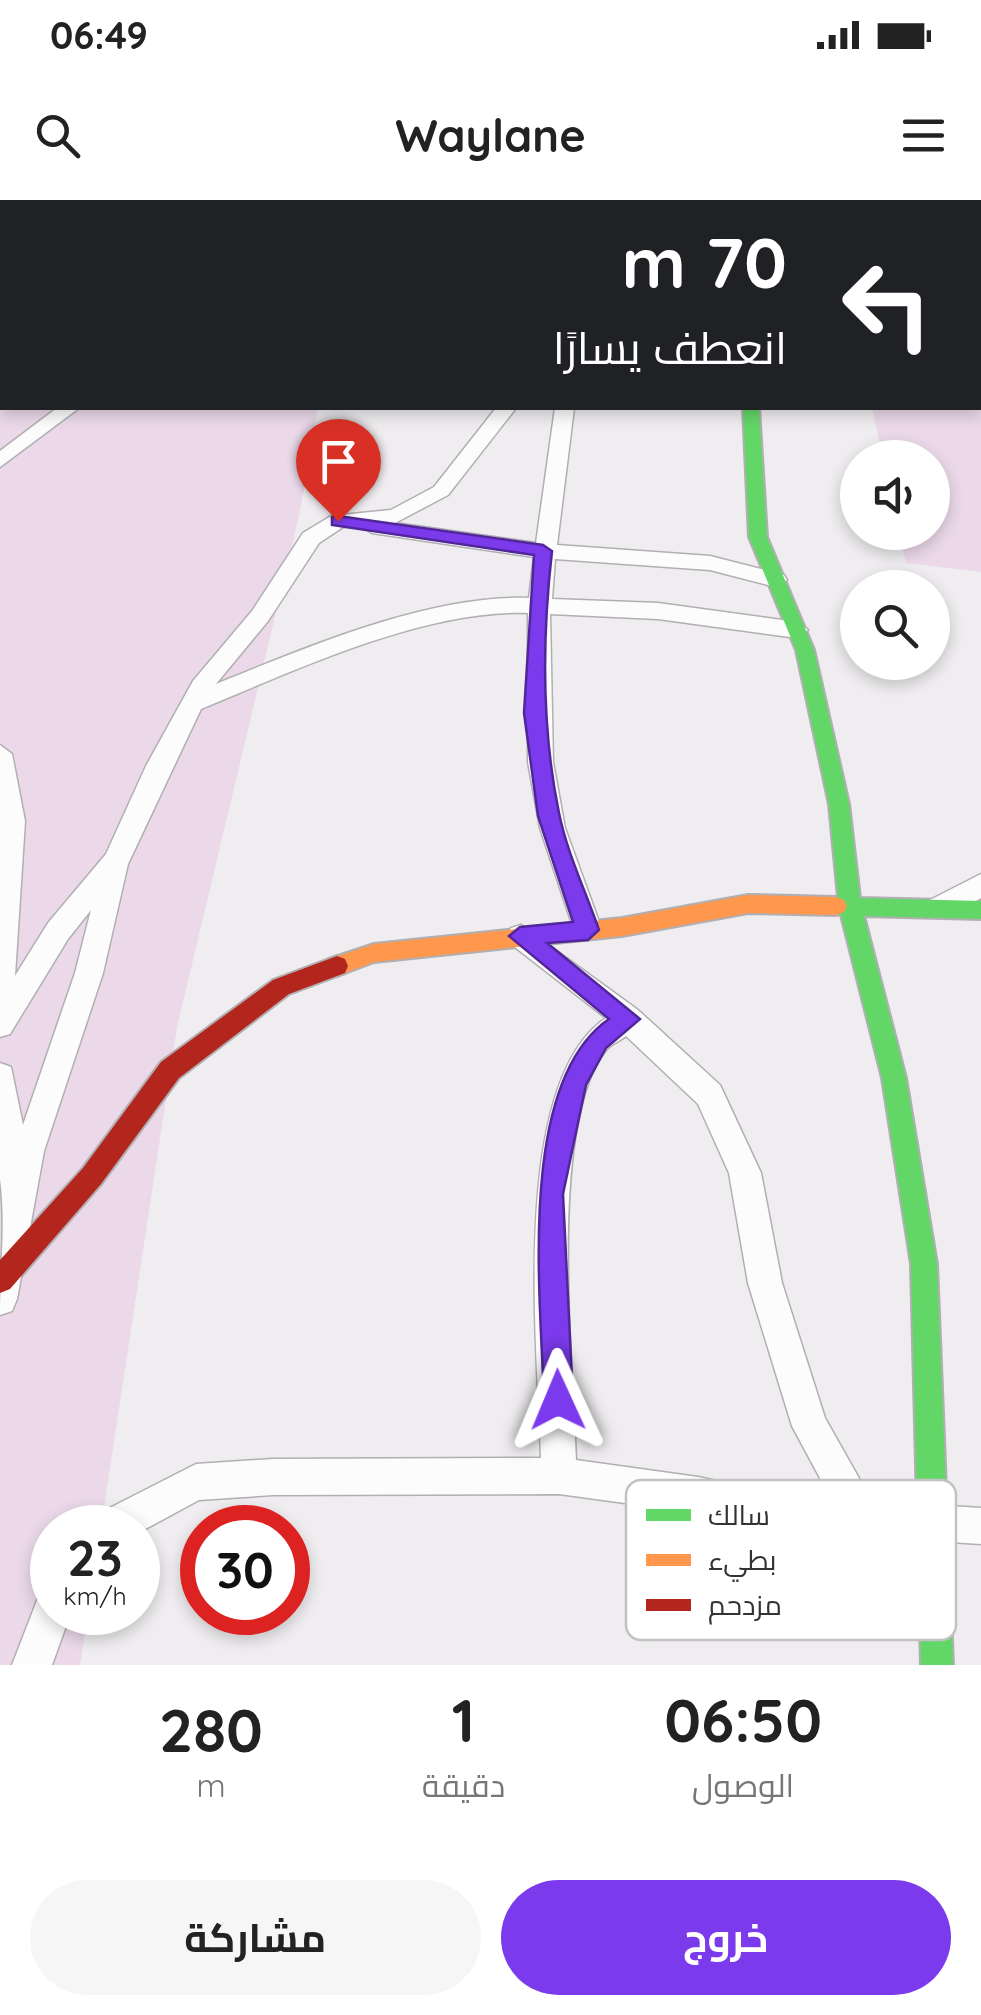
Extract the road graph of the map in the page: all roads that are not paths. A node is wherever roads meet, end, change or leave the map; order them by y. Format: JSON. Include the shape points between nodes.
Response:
{"nodes":[{"id":1,"x":66,"y":410,"type":"edge"},
{"id":2,"x":504,"y":410,"type":"edge"},
{"id":3,"x":565,"y":410,"type":"edge"},
{"id":4,"x":751,"y":410,"type":"edge"},
{"id":5,"x":0,"y":461,"type":"edge"},
{"id":6,"x":338,"y":521,"type":"junction"},
{"id":7,"x":543,"y":551,"type":"junction"},
{"id":8,"x":776,"y":580,"type":"junction"},
{"id":9,"x":536,"y":607,"type":"junction"},
{"id":10,"x":797,"y":630,"type":"junction"},
{"id":11,"x":191,"y":704,"type":"junction"},
{"id":12,"x":0,"y":754,"type":"edge"},
{"id":13,"x":117,"y":860,"type":"junction"},
{"id":14,"x":981,"y":886,"type":"edge"},
{"id":15,"x":850,"y":906,"type":"junction"},
{"id":16,"x":940,"y":908,"type":"junction"},
{"id":17,"x":981,"y":910,"type":"edge"},
{"id":18,"x":588,"y":930,"type":"junction"},
{"id":19,"x":520,"y":936,"type":"junction"},
{"id":20,"x":0,"y":986,"type":"edge"},
{"id":21,"x":628,"y":1019,"type":"junction"},
{"id":22,"x":0,"y":1026,"type":"edge"},
{"id":23,"x":0,"y":1076,"type":"edge"},
{"id":24,"x":19,"y":1201,"type":"junction"},
{"id":25,"x":2,"y":1284,"type":"edge"},
{"id":26,"x":559,"y":1476,"type":"junction"},
{"id":27,"x":840,"y":1480,"type":"edge"},
{"id":28,"x":932,"y":1480,"type":"edge"},
{"id":29,"x":626,"y":1485,"type":"edge"},
{"id":30,"x":152,"y":1505,"type":"edge"},
{"id":31,"x":956,"y":1525,"type":"edge"},
{"id":32,"x":981,"y":1526,"type":"edge"},
{"id":33,"x":43,"y":1635,"type":"edge"},
{"id":34,"x":936,"y":1640,"type":"edge"},
{"id":35,"x":32,"y":1665,"type":"edge"},
{"id":36,"x":937,"y":1665,"type":"edge"}],
"edges":[{"from":1,"to":5,"type":"street"},
{"from":2,"to":6,"type":"street","via":[[441,491],[396,516]]},
{"from":3,"to":7,"type":"street"},
{"from":4,"to":8,"type":"street","via":[[758,537]]},
{"from":6,"to":7,"type":"street"},
{"from":6,"to":11,"type":"street","via":[[311,538]]},
{"from":7,"to":8,"type":"street","via":[[710,563]]},
{"from":7,"to":9,"type":"street"},
{"from":8,"to":10,"type":"street"},
{"from":9,"to":10,"type":"street","via":[[658,611]]},
{"from":9,"to":11,"type":"street","via":[[489,604],[400,626]]},
{"from":9,"to":18,"type":"street","via":[[534,713],[549,816]]},
{"from":10,"to":15,"type":"street","via":[[839,804]]},
{"from":11,"to":13,"type":"street"},
{"from":12,"to":20,"type":"street","via":[[12,822]]},
{"from":13,"to":22,"type":"street","via":[[58,931]]},
{"from":13,"to":24,"type":"street"},
{"from":14,"to":16,"type":"street"},
{"from":15,"to":16,"type":"street"},
{"from":15,"to":18,"type":"street","via":[[748,904]]},
{"from":15,"to":28,"type":"street","via":[[894,1078],[924,1264]]},
{"from":16,"to":17,"type":"street"},
{"from":18,"to":19,"type":"street"},
{"from":19,"to":21,"type":"street"},
{"from":19,"to":25,"type":"street","via":[[374,953],[281,988],[170,1070]]},
{"from":21,"to":26,"type":"street","via":[[597,1040],[574,1084],[550,1194]]},
{"from":21,"to":27,"type":"street","via":[[710,1095],[744,1173],[765,1283],[810,1426]]},
{"from":23,"to":24,"type":"street"},
{"from":24,"to":25,"type":"street"},
{"from":26,"to":29,"type":"street"},
{"from":26,"to":30,"type":"street","via":[[196,1482]]},
{"from":31,"to":32,"type":"street"},
{"from":33,"to":35,"type":"street"},
{"from":34,"to":36,"type":"street"}]}
